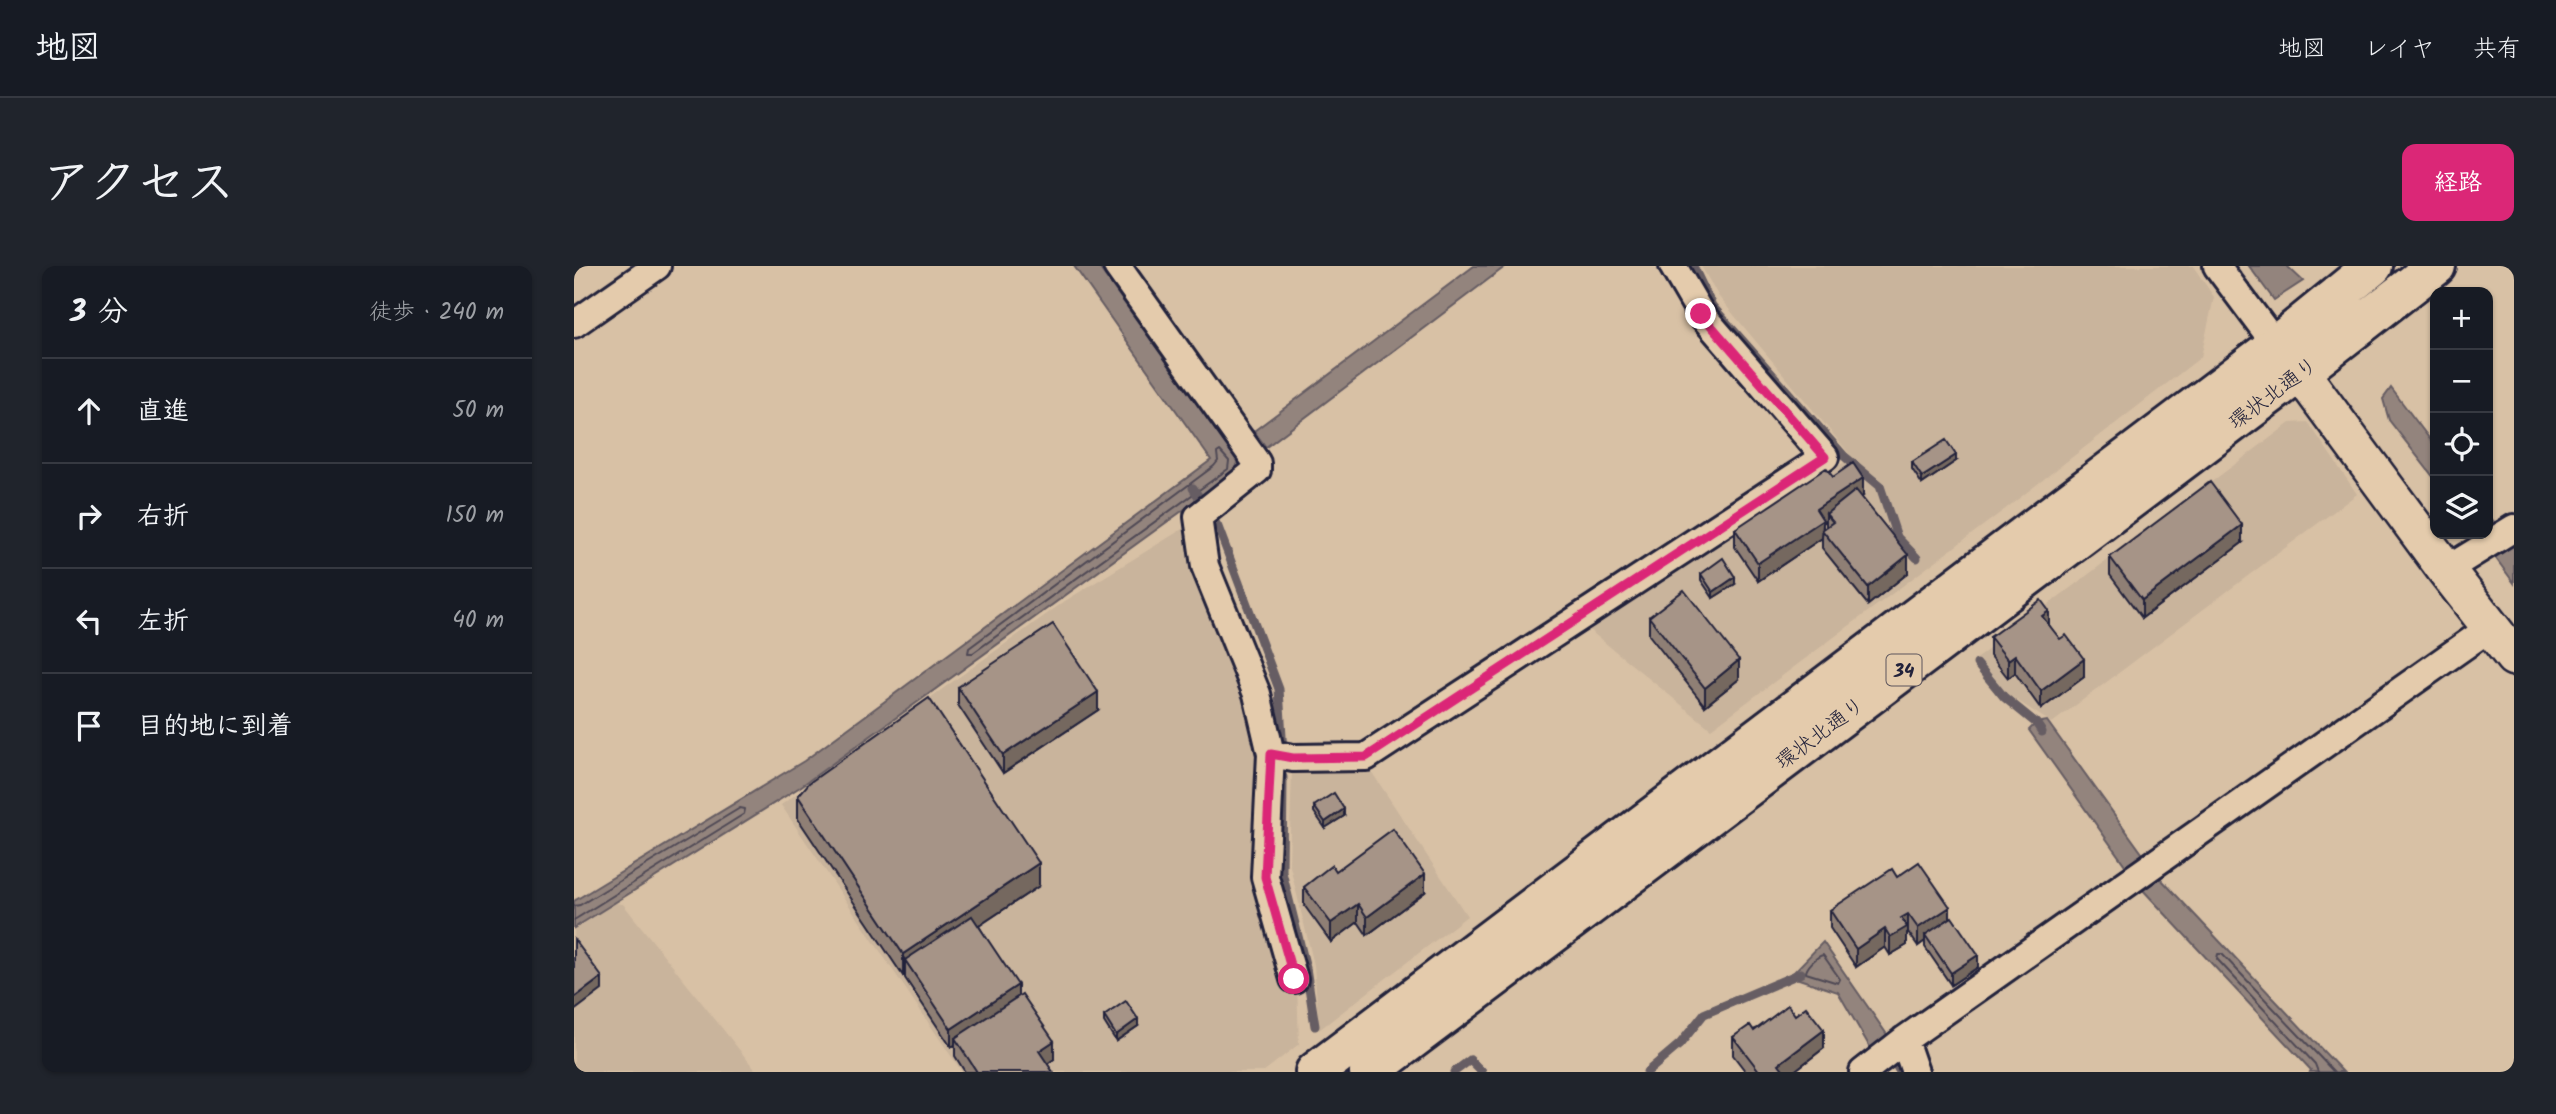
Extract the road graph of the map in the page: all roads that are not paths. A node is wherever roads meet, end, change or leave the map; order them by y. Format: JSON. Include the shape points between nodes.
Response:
{"nodes":[{"id":1,"x":657,"y":266,"type":"edge"},
{"id":2,"x":1117,"y":266,"type":"edge"},
{"id":3,"x":1673,"y":266,"type":"edge"},
{"id":4,"x":2217,"y":266,"type":"edge"},
{"id":5,"x":2373,"y":266,"type":"edge"},
{"id":6,"x":2436,"y":266,"type":"edge"},
{"id":7,"x":574,"y":324,"type":"edge"},
{"id":8,"x":2288,"y":358,"type":"junction"},
{"id":9,"x":2512,"y":530,"type":"edge"},
{"id":10,"x":2446,"y":570,"type":"junction"},
{"id":11,"x":2491,"y":626,"type":"junction"},
{"id":12,"x":2514,"y":657,"type":"edge"},
{"id":13,"x":1282,"y":756,"type":"junction"},
{"id":14,"x":1294,"y":979,"type":"dead end"},
{"id":15,"x":1905,"y":1040,"type":"junction"},
{"id":16,"x":1871,"y":1066,"type":"edge"},
{"id":17,"x":1315,"y":1072,"type":"edge"},
{"id":18,"x":1369,"y":1072,"type":"edge"},
{"id":19,"x":1915,"y":1072,"type":"edge"}],
"edges":[{"from":1,"to":7,"type":"street"},
{"from":2,"to":13,"type":"street","via":[[1257,463],[1257,470],[1207,510],[1205,566]]},
{"from":3,"to":13,"type":"street","via":[[1701,314],[1825,457],[1366,757]]},
{"from":4,"to":8,"type":"street"},
{"from":5,"to":8,"type":"highway","name":"環状北通り","number":"34"},
{"from":6,"to":8,"type":"highway","name":"環状北通り","number":"34"},
{"from":8,"to":10,"type":"street"},
{"from":8,"to":17,"type":"highway","name":"環状北通り","number":"34"},
{"from":8,"to":18,"type":"highway","name":"環状北通り","number":"34"},
{"from":9,"to":10,"type":"street"},
{"from":10,"to":11,"type":"street"},
{"from":11,"to":12,"type":"street"},
{"from":11,"to":15,"type":"street"},
{"from":13,"to":14,"type":"street","via":[[1265,877]]},
{"from":15,"to":16,"type":"street"},
{"from":15,"to":19,"type":"street"}]}
